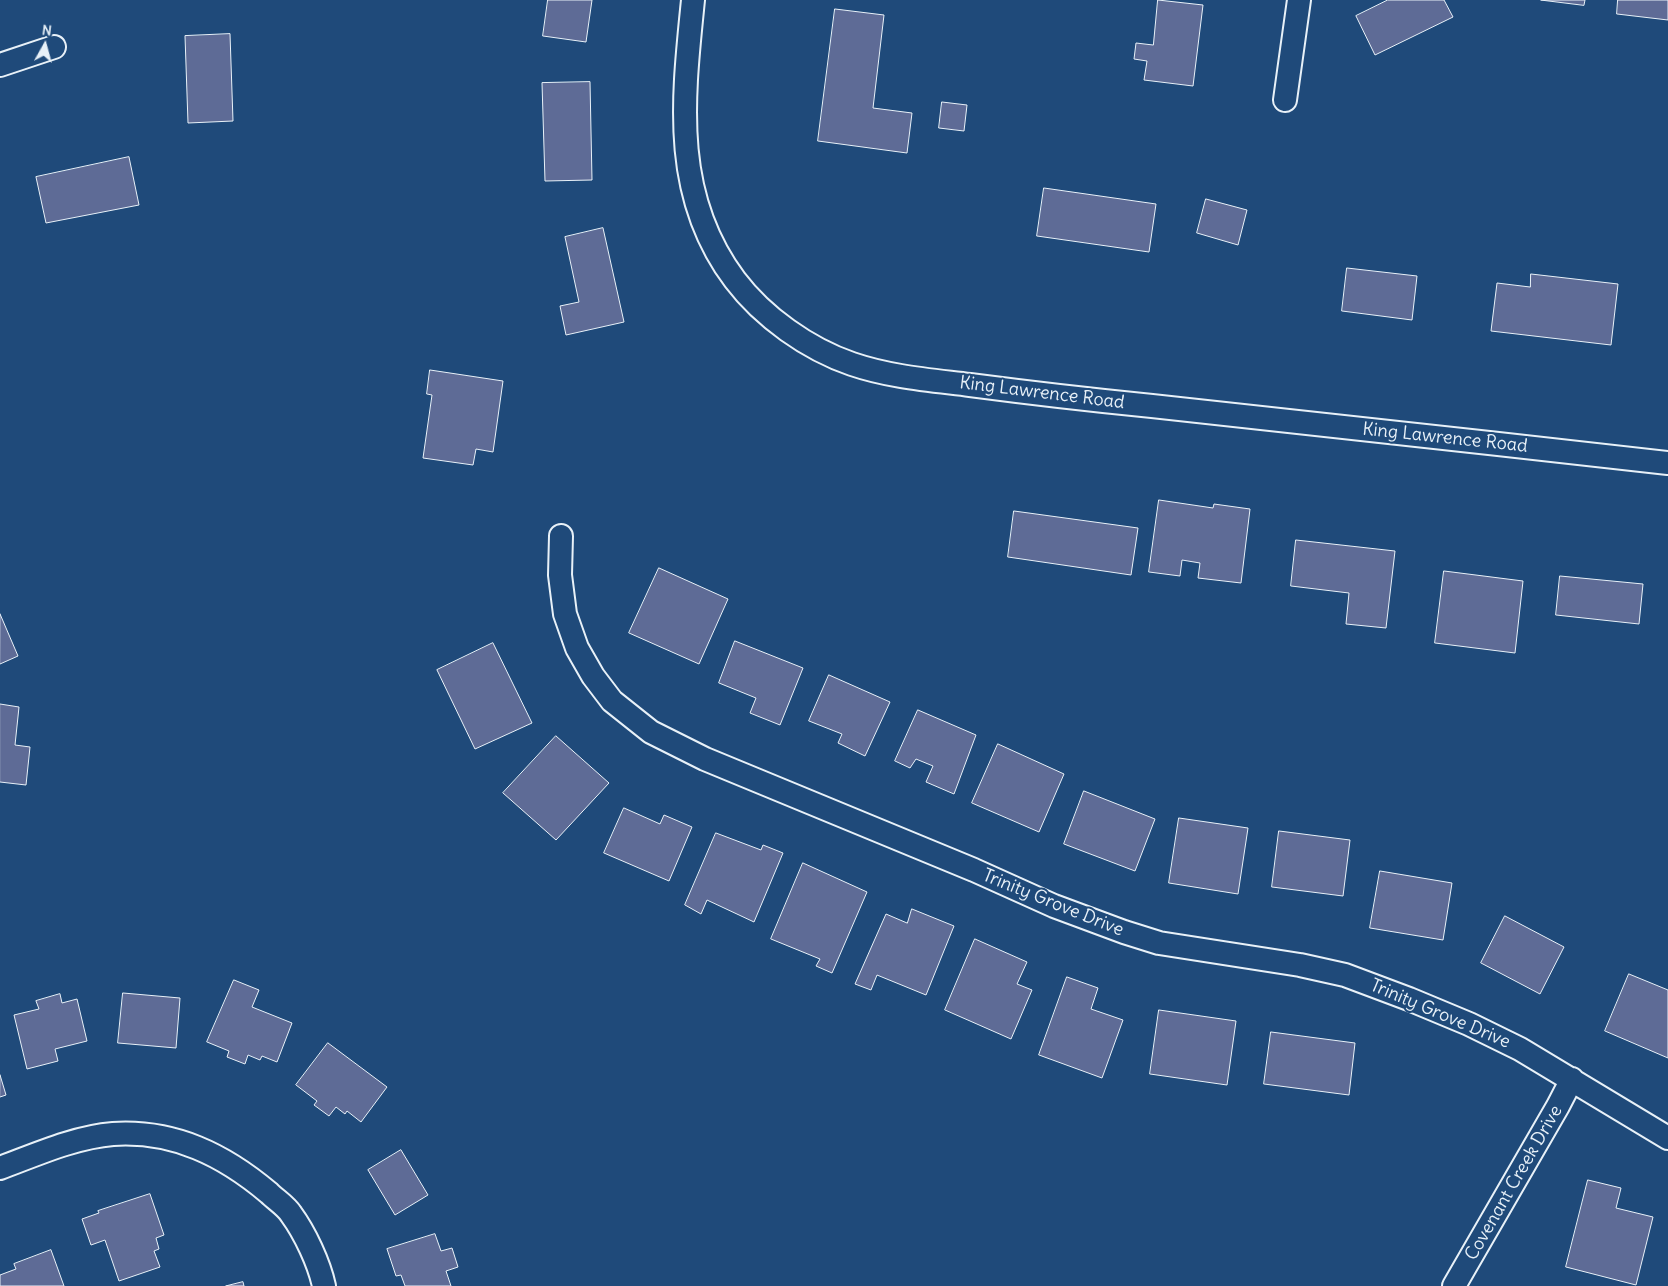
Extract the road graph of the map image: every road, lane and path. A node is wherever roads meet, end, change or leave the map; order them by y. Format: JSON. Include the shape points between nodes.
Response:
{"nodes":[{"id":1,"x":693,"y":0,"type":"edge"},
{"id":2,"x":1299,"y":0,"type":"edge"},
{"id":3,"x":54,"y":47,"type":"dead end"},
{"id":4,"x":0,"y":65,"type":"edge"},
{"id":5,"x":1285,"y":100,"type":"dead end"},
{"id":6,"x":1668,"y":463,"type":"edge"},
{"id":7,"x":561,"y":536,"type":"dead end"},
{"id":8,"x":1572,"y":1079,"type":"junction"},
{"id":9,"x":1668,"y":1138,"type":"edge"},
{"id":10,"x":0,"y":1168,"type":"edge"},
{"id":11,"x":324,"y":1286,"type":"edge"},
{"id":12,"x":1454,"y":1286,"type":"edge"}],
"edges":[{"from":1,"to":6,"type":"street","name":"King Lawrence Road","via":[[684,113],[688,163],[702,221],[714,246],[742,288],[794,335],[823,351],[851,364],[900,376]]},
{"from":2,"to":5,"type":"street"},
{"from":3,"to":4,"type":"street"},
{"from":7,"to":8,"type":"street","name":"Trinity Grove Drive","via":[[560,575],[565,614],[577,648],[612,701],[651,732],[705,759],[1054,906],[1159,943],[1345,975],[1469,1024]]},
{"from":8,"to":9,"type":"street","name":"Trinity Grove Drive"},
{"from":8,"to":12,"type":"street","name":"Covenant Creek Drive"},
{"from":10,"to":11,"type":"street","via":[[61,1145],[113,1134],[178,1141],[204,1150],[232,1164],[291,1212],[318,1265]]}]}
